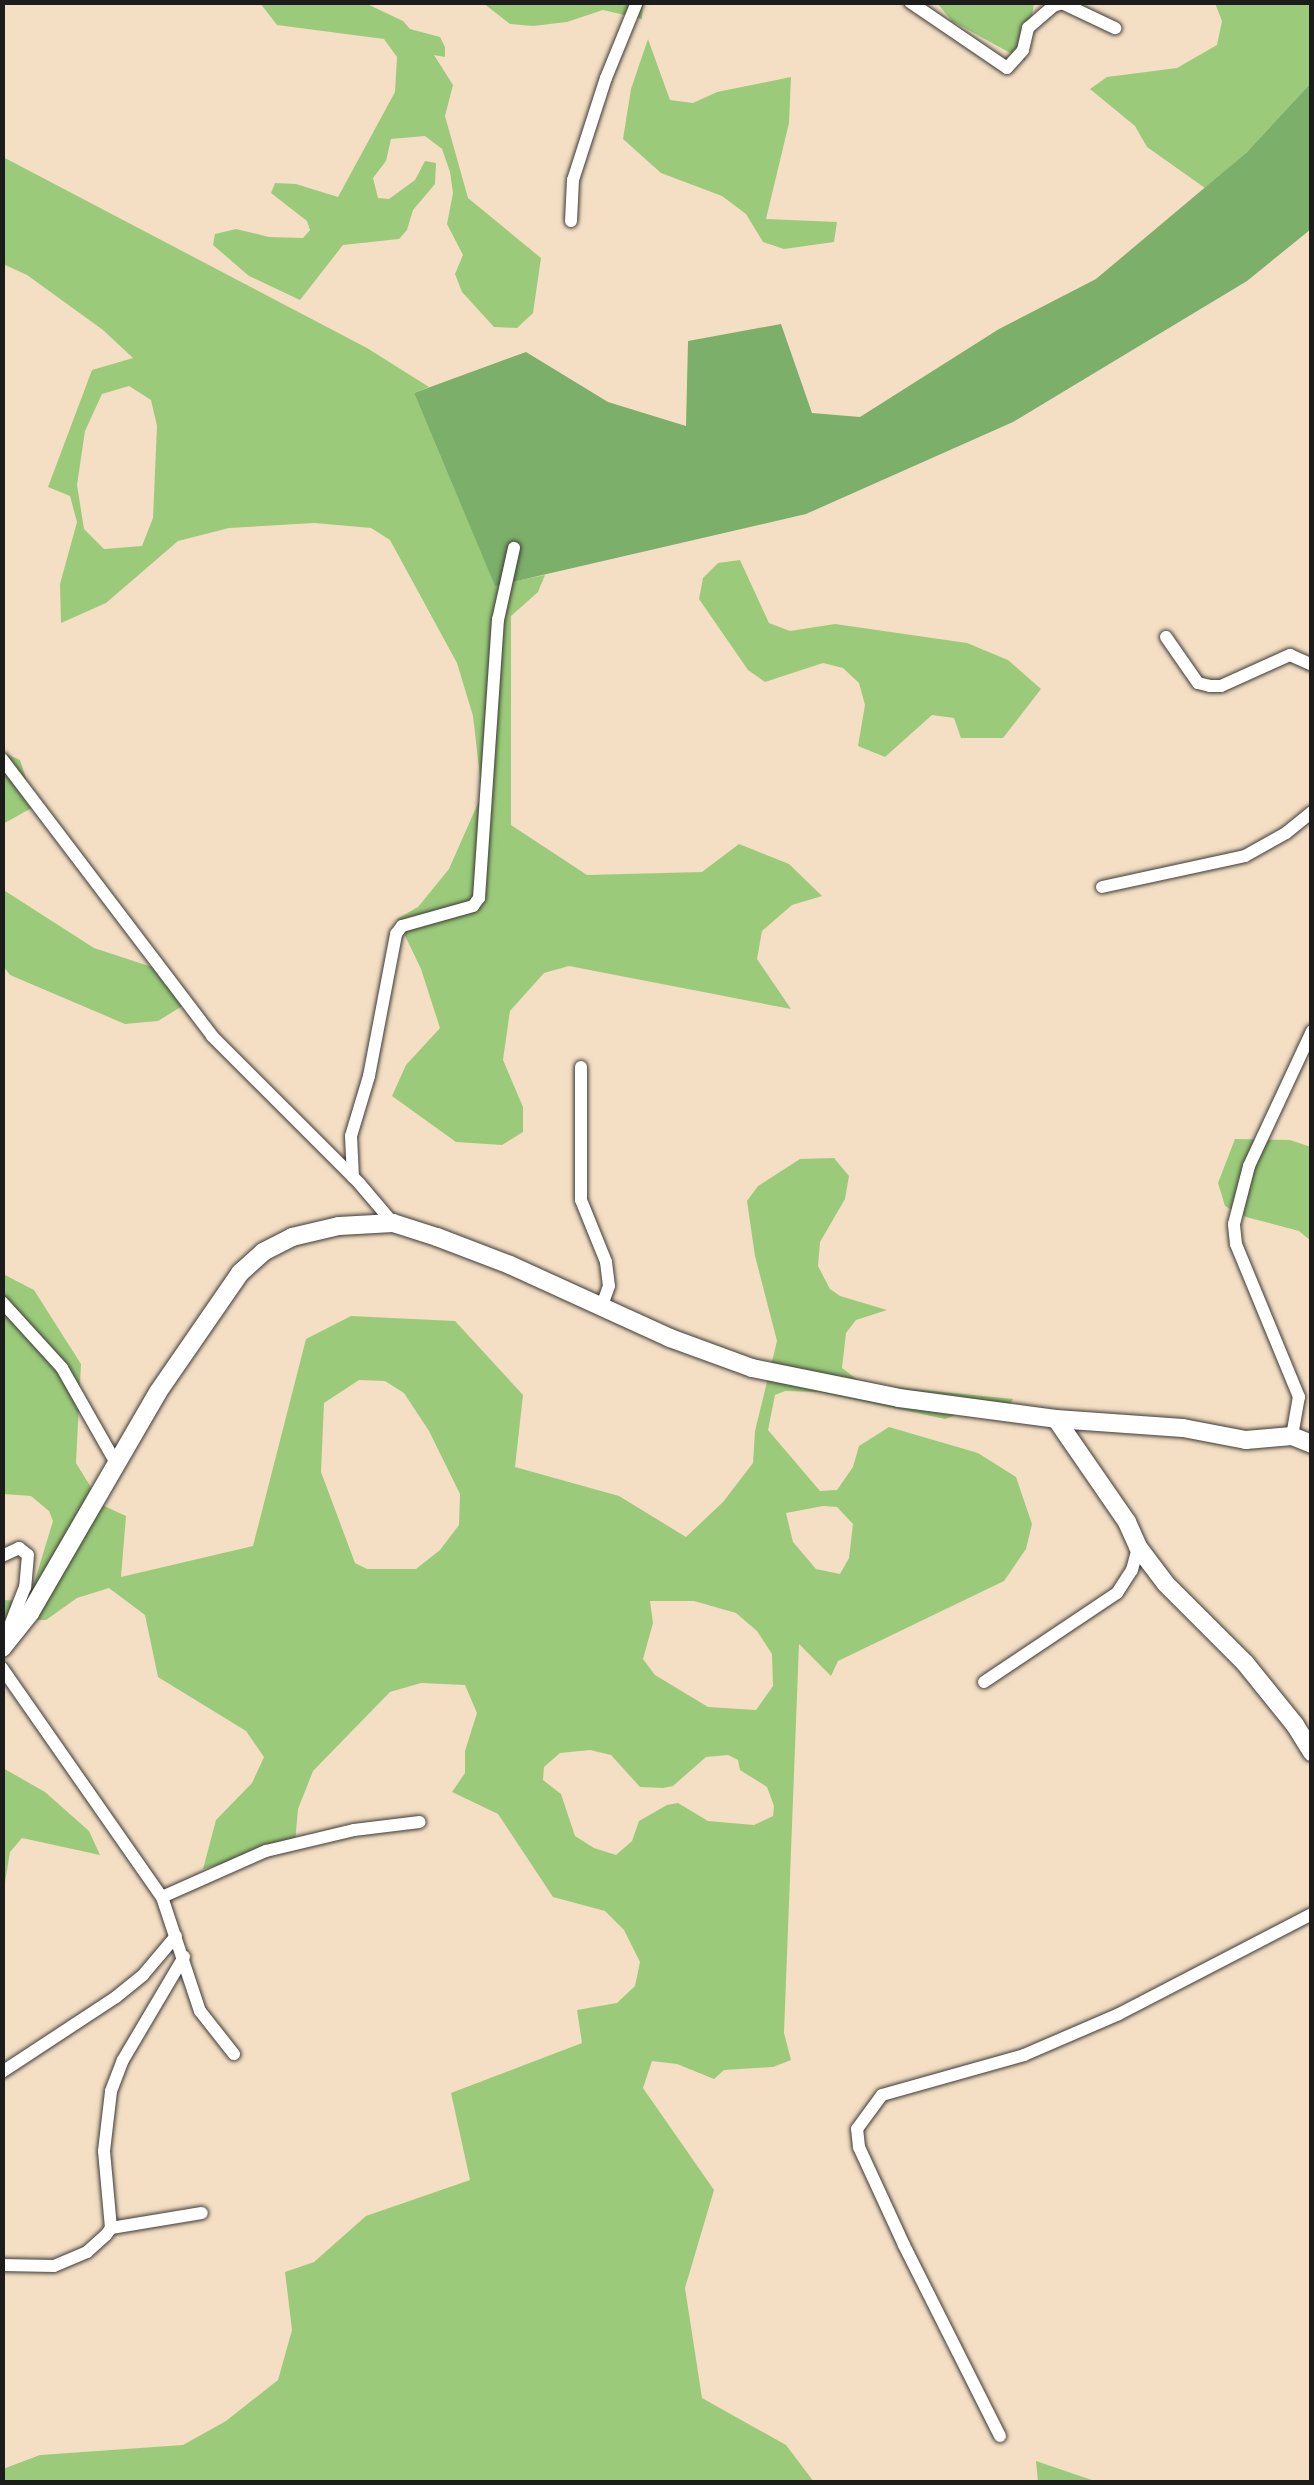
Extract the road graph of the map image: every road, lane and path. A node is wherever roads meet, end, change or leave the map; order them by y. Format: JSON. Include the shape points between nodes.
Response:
{"nodes":[{"id":1,"x":637,"y":2,"type":"edge"},
{"id":2,"x":910,"y":2,"type":"edge"},
{"id":3,"x":1115,"y":28,"type":"dead end"},
{"id":4,"x":571,"y":221,"type":"dead end"},
{"id":5,"x":514,"y":548,"type":"dead end"},
{"id":6,"x":1166,"y":637,"type":"dead end"},
{"id":7,"x":1312,"y":665,"type":"edge"},
{"id":8,"x":2,"y":759,"type":"edge"},
{"id":9,"x":1312,"y":812,"type":"edge"},
{"id":10,"x":1102,"y":887,"type":"dead end"},
{"id":11,"x":1312,"y":1032,"type":"edge"},
{"id":12,"x":581,"y":1066,"type":"dead end"},
{"id":13,"x":352,"y":1177,"type":"junction"},
{"id":14,"x":393,"y":1223,"type":"junction"},
{"id":15,"x":2,"y":1302,"type":"edge"},
{"id":16,"x":601,"y":1308,"type":"junction"},
{"id":17,"x":1056,"y":1419,"type":"junction"},
{"id":18,"x":1292,"y":1436,"type":"junction"},
{"id":19,"x":1312,"y":1444,"type":"edge"},
{"id":20,"x":116,"y":1463,"type":"junction"},
{"id":21,"x":1138,"y":1547,"type":"junction"},
{"id":22,"x":2,"y":1556,"type":"edge"},
{"id":23,"x":3,"y":1600,"type":"edge"},
{"id":24,"x":16,"y":1615,"type":"junction"},
{"id":25,"x":2,"y":1646,"type":"edge"},
{"id":26,"x":2,"y":1668,"type":"edge"},
{"id":27,"x":984,"y":1682,"type":"dead end"},
{"id":28,"x":1312,"y":1752,"type":"edge"},
{"id":29,"x":420,"y":1822,"type":"dead end"},
{"id":30,"x":162,"y":1896,"type":"junction"},
{"id":31,"x":1312,"y":1914,"type":"edge"},
{"id":32,"x":176,"y":1936,"type":"junction"},
{"id":33,"x":184,"y":1958,"type":"junction"},
{"id":34,"x":234,"y":2054,"type":"dead end"},
{"id":35,"x":2,"y":2072,"type":"edge"},
{"id":36,"x":202,"y":2213,"type":"dead end"},
{"id":37,"x":111,"y":2228,"type":"junction"},
{"id":38,"x":2,"y":2266,"type":"edge"},
{"id":39,"x":1000,"y":2436,"type":"dead end"}],
"edges":[{"from":1,"to":4,"type":"street","via":[[572,180]]},
{"from":2,"to":3,"type":"street","via":[[1007,68],[1023,50],[1028,28],[1052,6],[1062,4]]},
{"from":5,"to":13,"type":"street","via":[[498,620],[480,898],[396,934],[351,1136]]},
{"from":6,"to":7,"type":"street","via":[[1198,682],[1210,686],[1290,655]]},
{"from":8,"to":13,"type":"street","via":[[212,1036]]},
{"from":9,"to":10,"type":"street","via":[[1244,856]]},
{"from":11,"to":18,"type":"street","via":[[1248,1166],[1234,1224],[1236,1244],[1300,1397]]},
{"from":12,"to":16,"type":"street","via":[[581,1200],[606,1262],[610,1286]]},
{"from":13,"to":14,"type":"street"},
{"from":14,"to":16,"type":"main road","via":[[510,1265]]},
{"from":14,"to":20,"type":"main road","via":[[317,1230],[263,1252],[240,1272]]},
{"from":15,"to":20,"type":"street","via":[[62,1368]]},
{"from":16,"to":17,"type":"main road","via":[[752,1368],[899,1398]]},
{"from":17,"to":18,"type":"main road","via":[[1183,1428],[1246,1440]]},
{"from":17,"to":21,"type":"main road"},
{"from":18,"to":19,"type":"main road"},
{"from":20,"to":25,"type":"main road","via":[[30,1613]]},
{"from":21,"to":27,"type":"street","via":[[1117,1593]]},
{"from":21,"to":28,"type":"main road","via":[[1245,1664]]},
{"from":22,"to":24,"type":"street","via":[[18,1548],[28,1555]]},
{"from":23,"to":24,"type":"street"},
{"from":24,"to":25,"type":"street"},
{"from":26,"to":30,"type":"street"},
{"from":29,"to":30,"type":"street","via":[[266,1851]]},
{"from":30,"to":32,"type":"street"},
{"from":31,"to":39,"type":"street","via":[[1024,2055],[882,2095],[857,2129],[904,2245]]},
{"from":32,"to":33,"type":"street"},
{"from":32,"to":35,"type":"street","via":[[116,1997]]},
{"from":33,"to":34,"type":"street","via":[[200,2011]]},
{"from":33,"to":37,"type":"street","via":[[111,2092],[104,2150]]},
{"from":36,"to":37,"type":"street"},
{"from":37,"to":38,"type":"street","via":[[94,2247],[54,2266]]}]}
